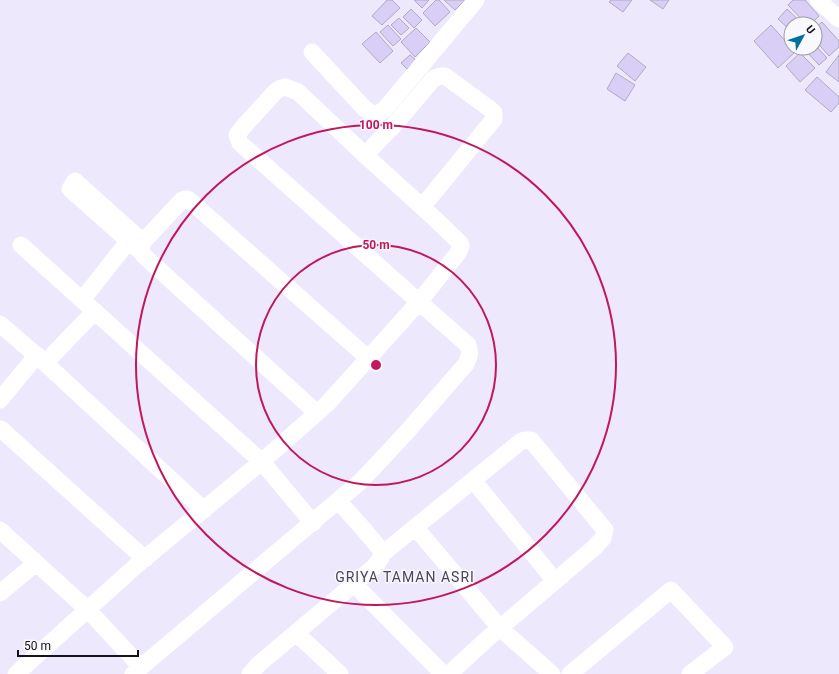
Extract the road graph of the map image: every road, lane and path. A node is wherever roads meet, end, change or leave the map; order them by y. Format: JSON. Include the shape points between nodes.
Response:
{"nodes":[{"id":1,"x":476,"y":0,"type":"edge"},
{"id":2,"x":818,"y":0,"type":"edge"},
{"id":3,"x":839,"y":19,"type":"edge"},
{"id":4,"x":312,"y":52,"type":"dead end"},
{"id":5,"x":365,"y":155,"type":"junction"},
{"id":6,"x":422,"y":206,"type":"junction"},
{"id":7,"x":137,"y":242,"type":"junction"},
{"id":8,"x":21,"y":244,"type":"dead end"},
{"id":9,"x":82,"y":300,"type":"junction"},
{"id":10,"x":419,"y":302,"type":"junction"},
{"id":11,"x":94,"y":312,"type":"junction"},
{"id":12,"x":0,"y":324,"type":"edge"},
{"id":13,"x":368,"y":358,"type":"junction"},
{"id":14,"x":41,"y":359,"type":"junction"},
{"id":15,"x":0,"y":400,"type":"edge"},
{"id":16,"x":317,"y":413,"type":"junction"},
{"id":17,"x":0,"y":429,"type":"edge"},
{"id":18,"x":262,"y":462,"type":"junction"},
{"id":19,"x":473,"y":480,"type":"junction"},
{"id":20,"x":338,"y":501,"type":"junction"},
{"id":21,"x":204,"y":510,"type":"junction"},
{"id":22,"x":312,"y":522,"type":"junction"},
{"id":23,"x":415,"y":527,"type":"junction"},
{"id":24,"x":0,"y":530,"type":"edge"},
{"id":25,"x":381,"y":555,"type":"junction"},
{"id":26,"x":145,"y":559,"type":"junction"},
{"id":27,"x":36,"y":563,"type":"junction"},
{"id":28,"x":556,"y":581,"type":"junction"},
{"id":29,"x":354,"y":584,"type":"junction"},
{"id":30,"x":0,"y":593,"type":"edge"},
{"id":31,"x":88,"y":610,"type":"junction"},
{"id":32,"x":500,"y":628,"type":"junction"},
{"id":33,"x":296,"y":633,"type":"junction"},
{"id":34,"x":137,"y":670,"type":"edge"},
{"id":35,"x":16,"y":674,"type":"edge"},
{"id":36,"x":250,"y":674,"type":"edge"},
{"id":37,"x":340,"y":674,"type":"edge"},
{"id":38,"x":443,"y":674,"type":"edge"},
{"id":39,"x":449,"y":674,"type":"edge"},
{"id":40,"x":552,"y":674,"type":"edge"},
{"id":41,"x":570,"y":674,"type":"edge"},
{"id":42,"x":690,"y":674,"type":"edge"}],
"edges":[{"from":1,"to":4,"type":"street","via":[[385,109],[378,114],[364,108]]},
{"from":2,"to":3,"type":"street"},
{"from":5,"to":6,"type":"street"},
{"from":5,"to":6,"type":"street","via":[[438,76],[445,76],[490,109],[494,113],[494,119]]},
{"from":5,"to":10,"type":"street","via":[[298,92],[285,87],[270,98],[237,135],[240,143]]},
{"from":6,"to":10,"type":"street","via":[[461,246]]},
{"from":7,"to":9,"type":"street"},
{"from":7,"to":13,"type":"street","via":[[182,200],[188,199]]},
{"from":7,"to":16,"type":"street","via":[[148,260]]},
{"from":8,"to":9,"type":"street"},
{"from":9,"to":11,"type":"street"},
{"from":10,"to":13,"type":"street"},
{"from":10,"to":20,"type":"street","via":[[468,345],[470,351],[466,364],[405,434],[361,481]]},
{"from":11,"to":14,"type":"street"},
{"from":11,"to":18,"type":"street"},
{"from":12,"to":14,"type":"street"},
{"from":13,"to":16,"type":"street"},
{"from":14,"to":15,"type":"street"},
{"from":14,"to":21,"type":"street"},
{"from":16,"to":18,"type":"street"},
{"from":17,"to":26,"type":"street"},
{"from":18,"to":21,"type":"street"},
{"from":18,"to":22,"type":"street"},
{"from":19,"to":23,"type":"street"},
{"from":19,"to":28,"type":"street"},
{"from":19,"to":28,"type":"street","via":[[520,442],[531,440],[605,530],[600,543]]},
{"from":20,"to":22,"type":"street"},
{"from":20,"to":25,"type":"street","via":[[360,524]]},
{"from":21,"to":26,"type":"street"},
{"from":22,"to":34,"type":"street"},
{"from":23,"to":25,"type":"street"},
{"from":23,"to":32,"type":"street"},
{"from":24,"to":27,"type":"street"},
{"from":25,"to":29,"type":"street","via":[[374,567]]},
{"from":26,"to":31,"type":"street"},
{"from":27,"to":30,"type":"street"},
{"from":27,"to":31,"type":"street"},
{"from":28,"to":32,"type":"street"},
{"from":29,"to":33,"type":"street"},
{"from":29,"to":38,"type":"street"},
{"from":31,"to":34,"type":"street"},
{"from":31,"to":35,"type":"street"},
{"from":32,"to":39,"type":"street"},
{"from":32,"to":40,"type":"street"},
{"from":33,"to":36,"type":"street"},
{"from":33,"to":37,"type":"street"},
{"from":41,"to":42,"type":"street","via":[[671,590],[725,647]]}]}
